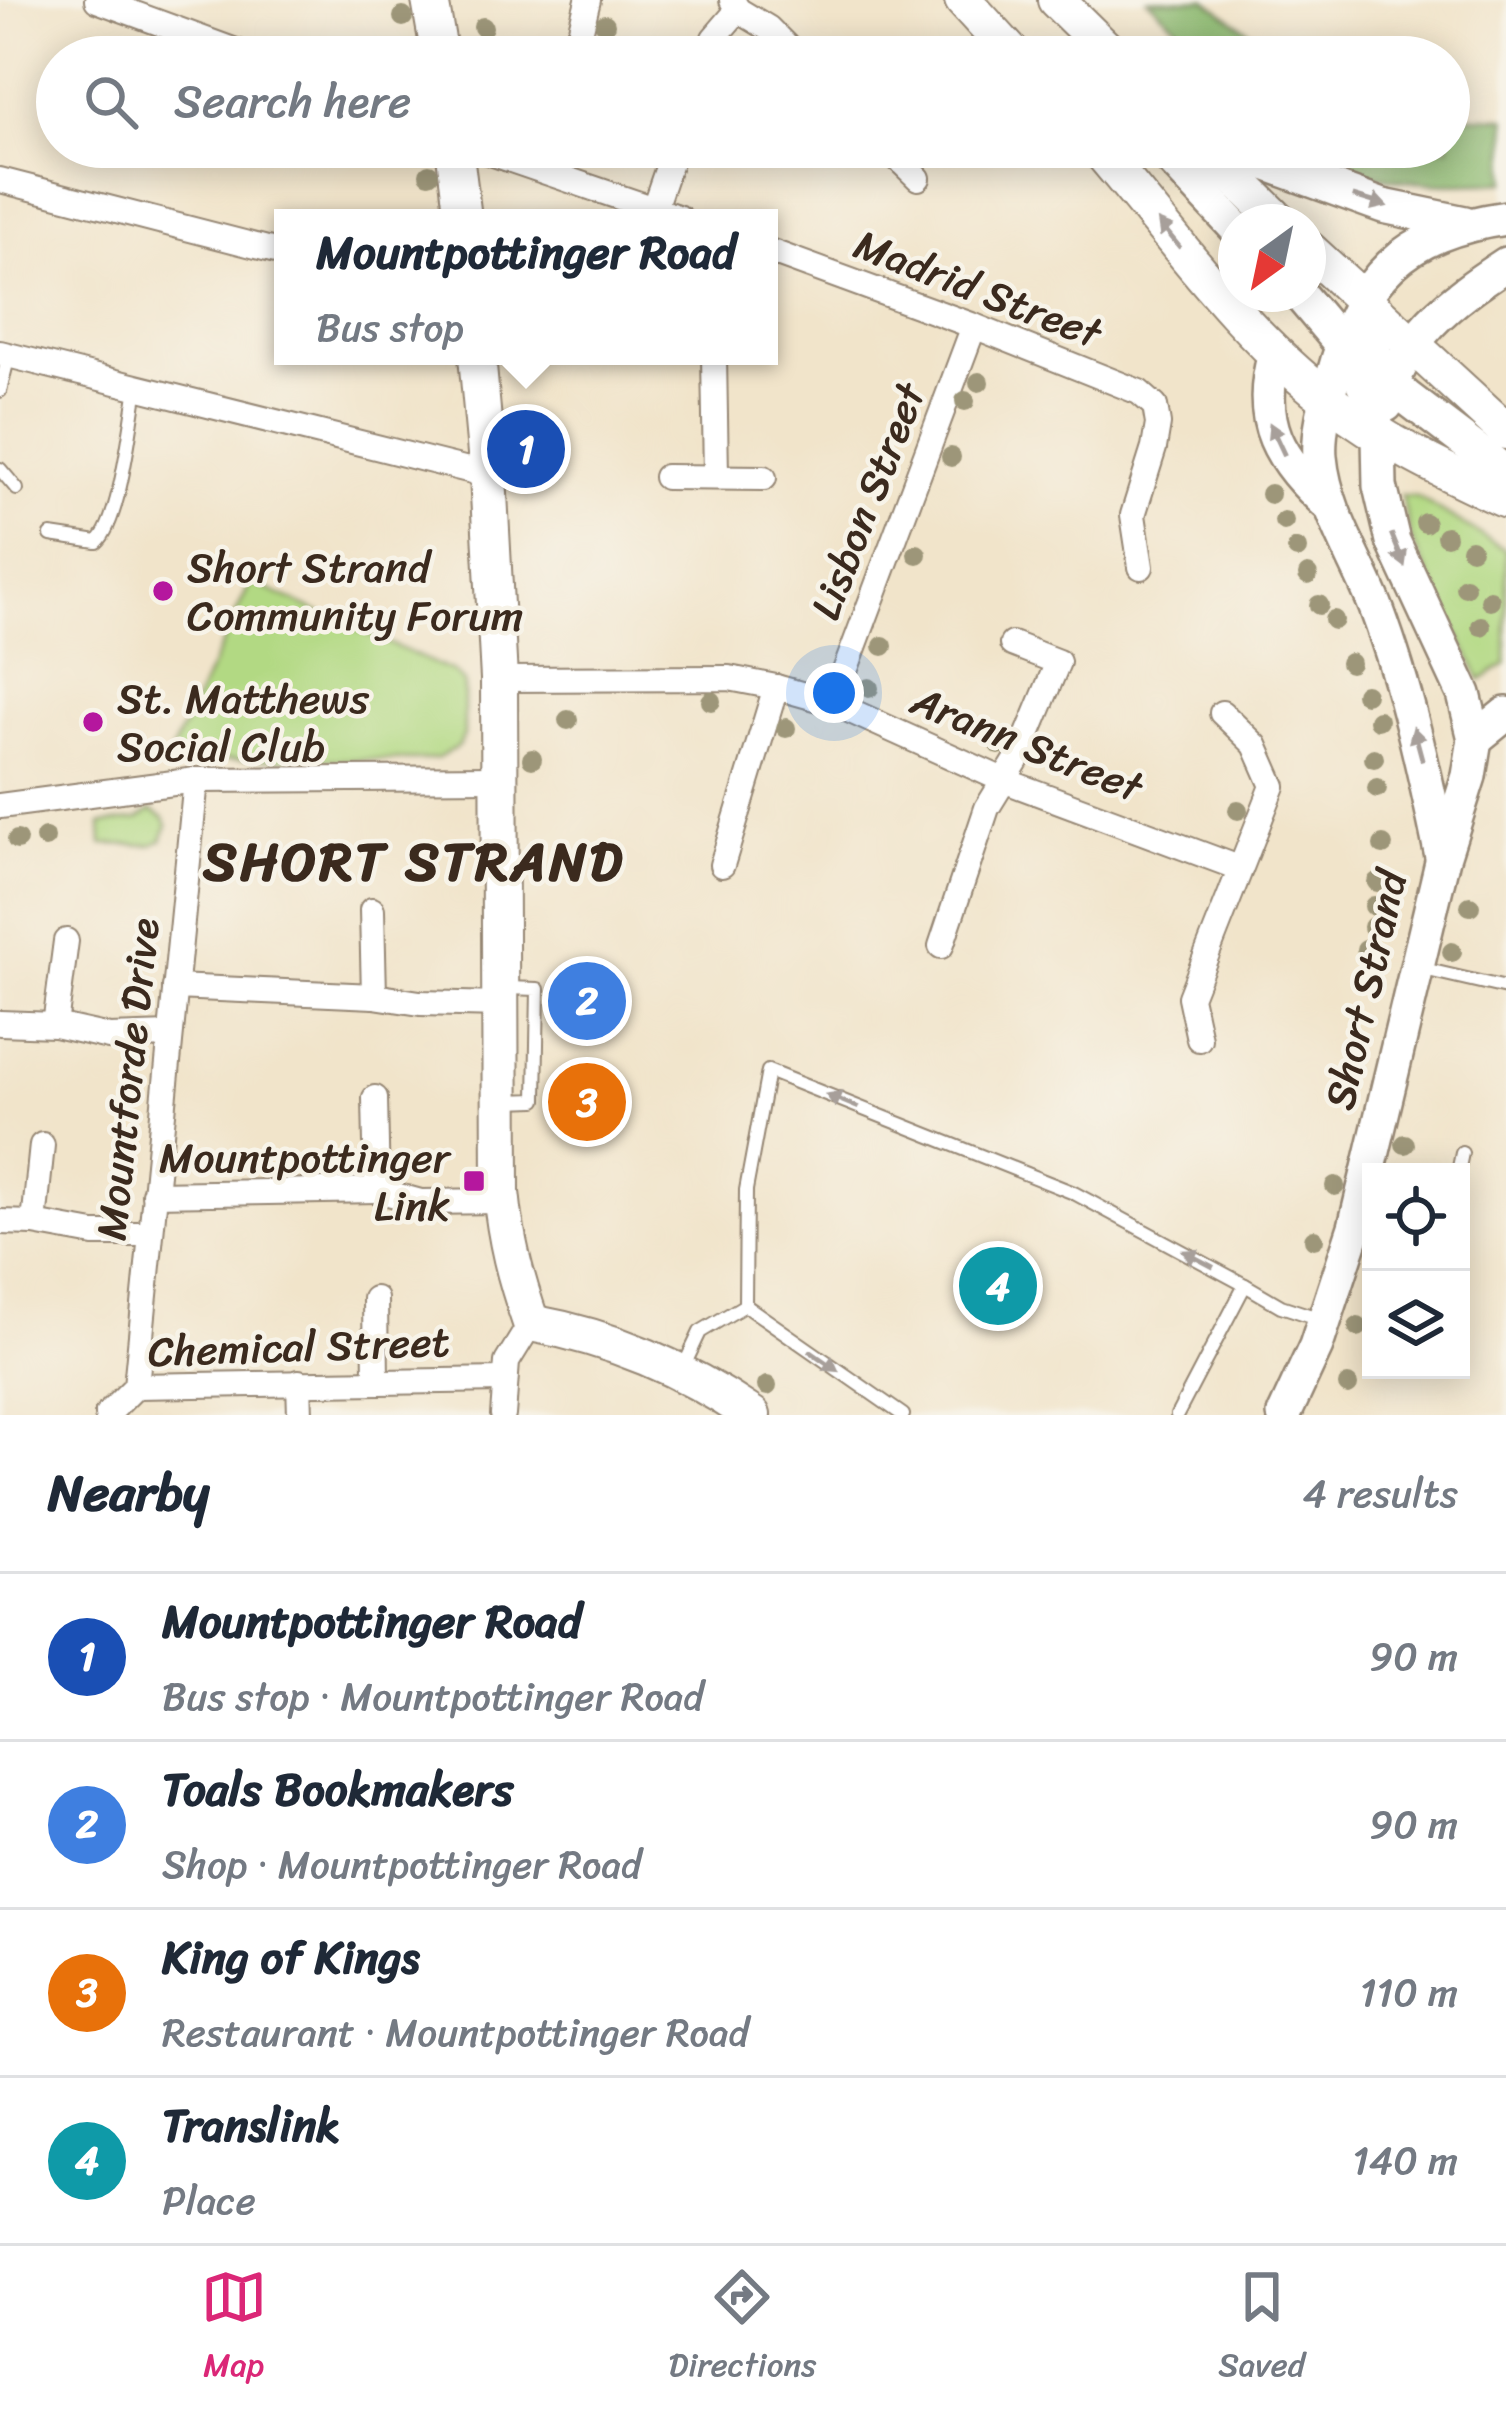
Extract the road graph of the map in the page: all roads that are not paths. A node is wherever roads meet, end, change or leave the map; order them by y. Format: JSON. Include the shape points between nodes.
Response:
{"nodes":[{"id":1,"x":97,"y":0,"type":"edge"},
{"id":2,"x":430,"y":0,"type":"edge"},
{"id":3,"x":588,"y":0,"type":"edge"},
{"id":4,"x":963,"y":0,"type":"edge"},
{"id":5,"x":1056,"y":0,"type":"edge"},
{"id":6,"x":735,"y":5,"type":"edge"},
{"id":7,"x":195,"y":36,"type":"edge"},
{"id":8,"x":436,"y":36,"type":"edge"},
{"id":9,"x":579,"y":36,"type":"edge"},
{"id":10,"x":715,"y":36,"type":"edge"},
{"id":11,"x":776,"y":36,"type":"edge"},
{"id":12,"x":996,"y":36,"type":"edge"},
{"id":13,"x":1093,"y":36,"type":"edge"},
{"id":14,"x":457,"y":168,"type":"edge"},
{"id":15,"x":535,"y":168,"type":"edge"},
{"id":16,"x":667,"y":168,"type":"edge"},
{"id":17,"x":908,"y":168,"type":"edge"},
{"id":18,"x":1114,"y":168,"type":"edge"},
{"id":19,"x":1180,"y":168,"type":"edge"},
{"id":20,"x":1225,"y":168,"type":"edge"},
{"id":21,"x":1279,"y":168,"type":"edge"},
{"id":22,"x":918,"y":178,"type":"dead end"},
{"id":23,"x":0,"y":180,"type":"edge"},
{"id":24,"x":1262,"y":204,"type":"edge"},
{"id":25,"x":653,"y":208,"type":"joint"},
{"id":26,"x":462,"y":209,"type":"edge"},
{"id":27,"x":1218,"y":209,"type":"edge"},
{"id":28,"x":1506,"y":218,"type":"edge"},
{"id":29,"x":1468,"y":223,"type":"junction"},
{"id":30,"x":274,"y":251,"type":"edge"},
{"id":31,"x":778,"y":254,"type":"edge"},
{"id":32,"x":1506,"y":264,"type":"edge"},
{"id":33,"x":1326,"y":266,"type":"edge"},
{"id":34,"x":1363,"y":299,"type":"junction"},
{"id":35,"x":1314,"y":312,"type":"edge"},
{"id":36,"x":974,"y":326,"type":"junction"},
{"id":37,"x":1413,"y":344,"type":"junction"},
{"id":38,"x":1341,"y":345,"type":"junction"},
{"id":39,"x":1275,"y":353,"type":"junction"},
{"id":40,"x":4,"y":354,"type":"edge"},
{"id":41,"x":478,"y":365,"type":"edge"},
{"id":42,"x":714,"y":365,"type":"edge"},
{"id":43,"x":1391,"y":384,"type":"junction"},
{"id":44,"x":137,"y":388,"type":"junction"},
{"id":45,"x":0,"y":391,"type":"edge"},
{"id":46,"x":1327,"y":398,"type":"junction"},
{"id":47,"x":1506,"y":431,"type":"edge"},
{"id":48,"x":1378,"y":436,"type":"junction"},
{"id":49,"x":0,"y":469,"type":"edge"},
{"id":50,"x":1506,"y":472,"type":"edge"},
{"id":51,"x":488,"y":475,"type":"junction"},
{"id":52,"x":716,"y":476,"type":"junction"},
{"id":53,"x":666,"y":477,"type":"dead end"},
{"id":54,"x":764,"y":478,"type":"dead end"},
{"id":55,"x":17,"y":489,"type":"dead end"},
{"id":56,"x":1506,"y":500,"type":"edge"},
{"id":57,"x":1331,"y":508,"type":"junction"},
{"id":58,"x":51,"y":535,"type":"dead end"},
{"id":59,"x":1141,"y":567,"type":"dead end"},
{"id":60,"x":1012,"y":644,"type":"dead end"},
{"id":61,"x":500,"y":679,"type":"junction"},
{"id":62,"x":776,"y":688,"type":"junction"},
{"id":63,"x":833,"y":703,"type":"junction"},
{"id":64,"x":1222,"y":713,"type":"dead end"},
{"id":65,"x":1506,"y":714,"type":"edge"},
{"id":66,"x":1475,"y":739,"type":"junction"},
{"id":67,"x":499,"y":778,"type":"junction"},
{"id":68,"x":196,"y":779,"type":"junction"},
{"id":69,"x":1003,"y":780,"type":"junction"},
{"id":70,"x":0,"y":806,"type":"edge"},
{"id":71,"x":1442,"y":858,"type":"junction"},
{"id":72,"x":722,"y":866,"type":"dead end"},
{"id":73,"x":1239,"y":868,"type":"junction"},
{"id":74,"x":372,"y":910,"type":"dead end"},
{"id":75,"x":66,"y":941,"type":"dead end"},
{"id":76,"x":940,"y":946,"type":"dead end"},
{"id":77,"x":1418,"y":968,"type":"junction"},
{"id":78,"x":175,"y":987,"type":"junction"},
{"id":79,"x":1506,"y":988,"type":"edge"},
{"id":80,"x":374,"y":996,"type":"junction"},
{"id":81,"x":500,"y":996,"type":"junction"},
{"id":82,"x":0,"y":1023,"type":"edge"},
{"id":83,"x":55,"y":1025,"type":"junction"},
{"id":84,"x":170,"y":1035,"type":"junction"},
{"id":85,"x":1199,"y":1039,"type":"dead end"},
{"id":86,"x":375,"y":1098,"type":"dead end"},
{"id":87,"x":42,"y":1145,"type":"dead end"},
{"id":88,"x":1462,"y":1153,"type":"dead end"},
{"id":89,"x":1374,"y":1163,"type":"edge"},
{"id":90,"x":1460,"y":1163,"type":"edge"},
{"id":91,"x":377,"y":1190,"type":"junction"},
{"id":92,"x":154,"y":1194,"type":"junction"},
{"id":93,"x":502,"y":1201,"type":"junction"},
{"id":94,"x":1362,"y":1212,"type":"edge"},
{"id":95,"x":0,"y":1222,"type":"edge"},
{"id":96,"x":34,"y":1223,"type":"junction"},
{"id":97,"x":150,"y":1234,"type":"junction"},
{"id":98,"x":1245,"y":1285,"type":"junction"},
{"id":99,"x":375,"y":1299,"type":"dead end"},
{"id":100,"x":745,"y":1305,"type":"junction"},
{"id":101,"x":1325,"y":1321,"type":"junction"},
{"id":102,"x":531,"y":1323,"type":"junction"},
{"id":103,"x":682,"y":1371,"type":"junction"},
{"id":104,"x":376,"y":1380,"type":"junction"},
{"id":105,"x":504,"y":1380,"type":"junction"},
{"id":106,"x":299,"y":1382,"type":"junction"},
{"id":107,"x":136,"y":1386,"type":"junction"},
{"id":108,"x":107,"y":1415,"type":"edge"},
{"id":109,"x":300,"y":1415,"type":"edge"},
{"id":110,"x":503,"y":1415,"type":"edge"},
{"id":111,"x":752,"y":1415,"type":"edge"},
{"id":112,"x":903,"y":1415,"type":"edge"},
{"id":113,"x":1177,"y":1415,"type":"edge"},
{"id":114,"x":1284,"y":1415,"type":"edge"}],
"edges":[{"from":1,"to":7,"type":"street"},
{"from":2,"to":8,"type":"main road"},
{"from":3,"to":9,"type":"street"},
{"from":4,"to":12,"type":"main road"},
{"from":5,"to":13,"type":"main road"},
{"from":6,"to":10,"type":"street"},
{"from":6,"to":11,"type":"street"},
{"from":14,"to":26,"type":"main road"},
{"from":15,"to":25,"type":"street"},
{"from":16,"to":25,"type":"street"},
{"from":17,"to":22,"type":"street"},
{"from":39,"to":18,"type":"main road","one_way":true},
{"from":19,"to":27,"type":"main road"},
{"from":20,"to":24,"type":"main road"},
{"from":21,"to":29,"type":"main road","one_way":true,"via":[[1383,206]]},
{"from":23,"to":30,"type":"street"},
{"from":28,"to":29,"type":"main road"},
{"from":29,"to":34,"type":"main road","name":"Short Strand","via":[[1410,249]]},
{"from":31,"to":36,"type":"street","name":"Madrid Street"},
{"from":32,"to":37,"type":"main road","via":[[1460,294]]},
{"from":33,"to":34,"type":"main road"},
{"from":34,"to":37,"type":"main road"},
{"from":34,"to":38,"type":"main road","name":"Short Strand"},
{"from":34,"to":43,"type":"main road","via":[[1378,370]]},
{"from":35,"to":38,"type":"main road"},
{"from":36,"to":59,"type":"street","name":"Madrid Street","via":[[1139,392],[1155,406],[1154,448],[1132,515]]},
{"from":36,"to":63,"type":"street","name":"Lisbon Street"},
{"from":37,"to":43,"type":"main road"},
{"from":37,"to":47,"type":"main road"},
{"from":38,"to":46,"type":"main road","name":"Short Strand"},
{"from":38,"to":48,"type":"main road","via":[[1367,391]]},
{"from":39,"to":46,"type":"main road"},
{"from":57,"to":39,"type":"main road","one_way":true,"via":[[1287,460],[1269,422]]},
{"from":40,"to":44,"type":"street"},
{"from":40,"to":45,"type":"lane"},
{"from":41,"to":51,"type":"main road"},
{"from":42,"to":52,"type":"street"},
{"from":43,"to":48,"type":"main road"},
{"from":43,"to":50,"type":"main road"},
{"from":44,"to":51,"type":"street"},
{"from":44,"to":58,"type":"lane","via":[[105,534],[97,542]]},
{"from":46,"to":48,"type":"main road"},
{"from":46,"to":57,"type":"main road","name":"Short Strand","via":[[1320,460]]},
{"from":48,"to":56,"type":"main road"},
{"from":48,"to":66,"type":"main road","name":"Short Strand","one_way":true,"via":[[1393,541],[1464,694]]},
{"from":49,"to":55,"type":"lane"},
{"from":51,"to":61,"type":"main road"},
{"from":52,"to":53,"type":"street"},
{"from":52,"to":54,"type":"street"},
{"from":71,"to":57,"type":"main road","name":"Short Strand","one_way":true,"via":[[1405,696]]},
{"from":60,"to":69,"type":"street","via":[[1058,662]]},
{"from":61,"to":62,"type":"street","name":"Arann Street","via":[[729,678]]},
{"from":61,"to":67,"type":"main road"},
{"from":62,"to":63,"type":"street","name":"Arann Street"},
{"from":62,"to":72,"type":"street"},
{"from":63,"to":69,"type":"street","name":"Arann Street"},
{"from":64,"to":73,"type":"street","via":[[1255,745],[1273,786]]},
{"from":65,"to":66,"type":"main road"},
{"from":66,"to":71,"type":"main road","name":"Short Strand"},
{"from":67,"to":68,"type":"street"},
{"from":67,"to":81,"type":"main road"},
{"from":68,"to":70,"type":"street"},
{"from":68,"to":78,"type":"street","name":"Mountforde Drive"},
{"from":69,"to":73,"type":"street","name":"Arann Street"},
{"from":69,"to":76,"type":"street"},
{"from":71,"to":77,"type":"main road","name":"Short Strand"},
{"from":73,"to":85,"type":"street","via":[[1190,997]]},
{"from":74,"to":80,"type":"street"},
{"from":75,"to":83,"type":"street"},
{"from":77,"to":79,"type":"lane"},
{"from":77,"to":89,"type":"main road","name":"Short Strand"},
{"from":78,"to":80,"type":"street"},
{"from":78,"to":84,"type":"street","name":"Mountforde Drive"},
{"from":80,"to":81,"type":"street","via":[[420,1004]]},
{"from":81,"to":93,"type":"main road"},
{"from":82,"to":83,"type":"street"},
{"from":83,"to":84,"type":"street","via":[[109,1036]]},
{"from":84,"to":92,"type":"street","name":"Mountforde Drive"},
{"from":86,"to":91,"type":"street"},
{"from":87,"to":96,"type":"street"},
{"from":88,"to":90,"type":"lane"},
{"from":91,"to":92,"type":"street"},
{"from":91,"to":93,"type":"street","via":[[421,1202]]},
{"from":92,"to":97,"type":"street","name":"Mountforde Drive"},
{"from":93,"to":102,"type":"main road"},
{"from":94,"to":101,"type":"main road","name":"Short Strand"},
{"from":95,"to":96,"type":"street"},
{"from":96,"to":97,"type":"street"},
{"from":97,"to":107,"type":"street","name":"Mountforde Drive"},
{"from":98,"to":100,"type":"lane","one_way":true,"via":[[1074,1193],[768,1072],[746,1190]]},
{"from":98,"to":101,"type":"lane"},
{"from":98,"to":113,"type":"lane"},
{"from":99,"to":104,"type":"street"},
{"from":100,"to":103,"type":"lane","via":[[700,1332]]},
{"from":100,"to":112,"type":"lane","one_way":true},
{"from":101,"to":114,"type":"main road","name":"Short Strand"},
{"from":102,"to":103,"type":"main road","via":[[583,1332]]},
{"from":102,"to":105,"type":"street"},
{"from":103,"to":111,"type":"main road"},
{"from":104,"to":105,"type":"street","name":"Chemical Street"},
{"from":104,"to":106,"type":"street","name":"Chemical Street"},
{"from":105,"to":110,"type":"street"},
{"from":106,"to":107,"type":"street","name":"Chemical Street"},
{"from":106,"to":109,"type":"street"},
{"from":107,"to":108,"type":"street","name":"Chemical Street"}]}
